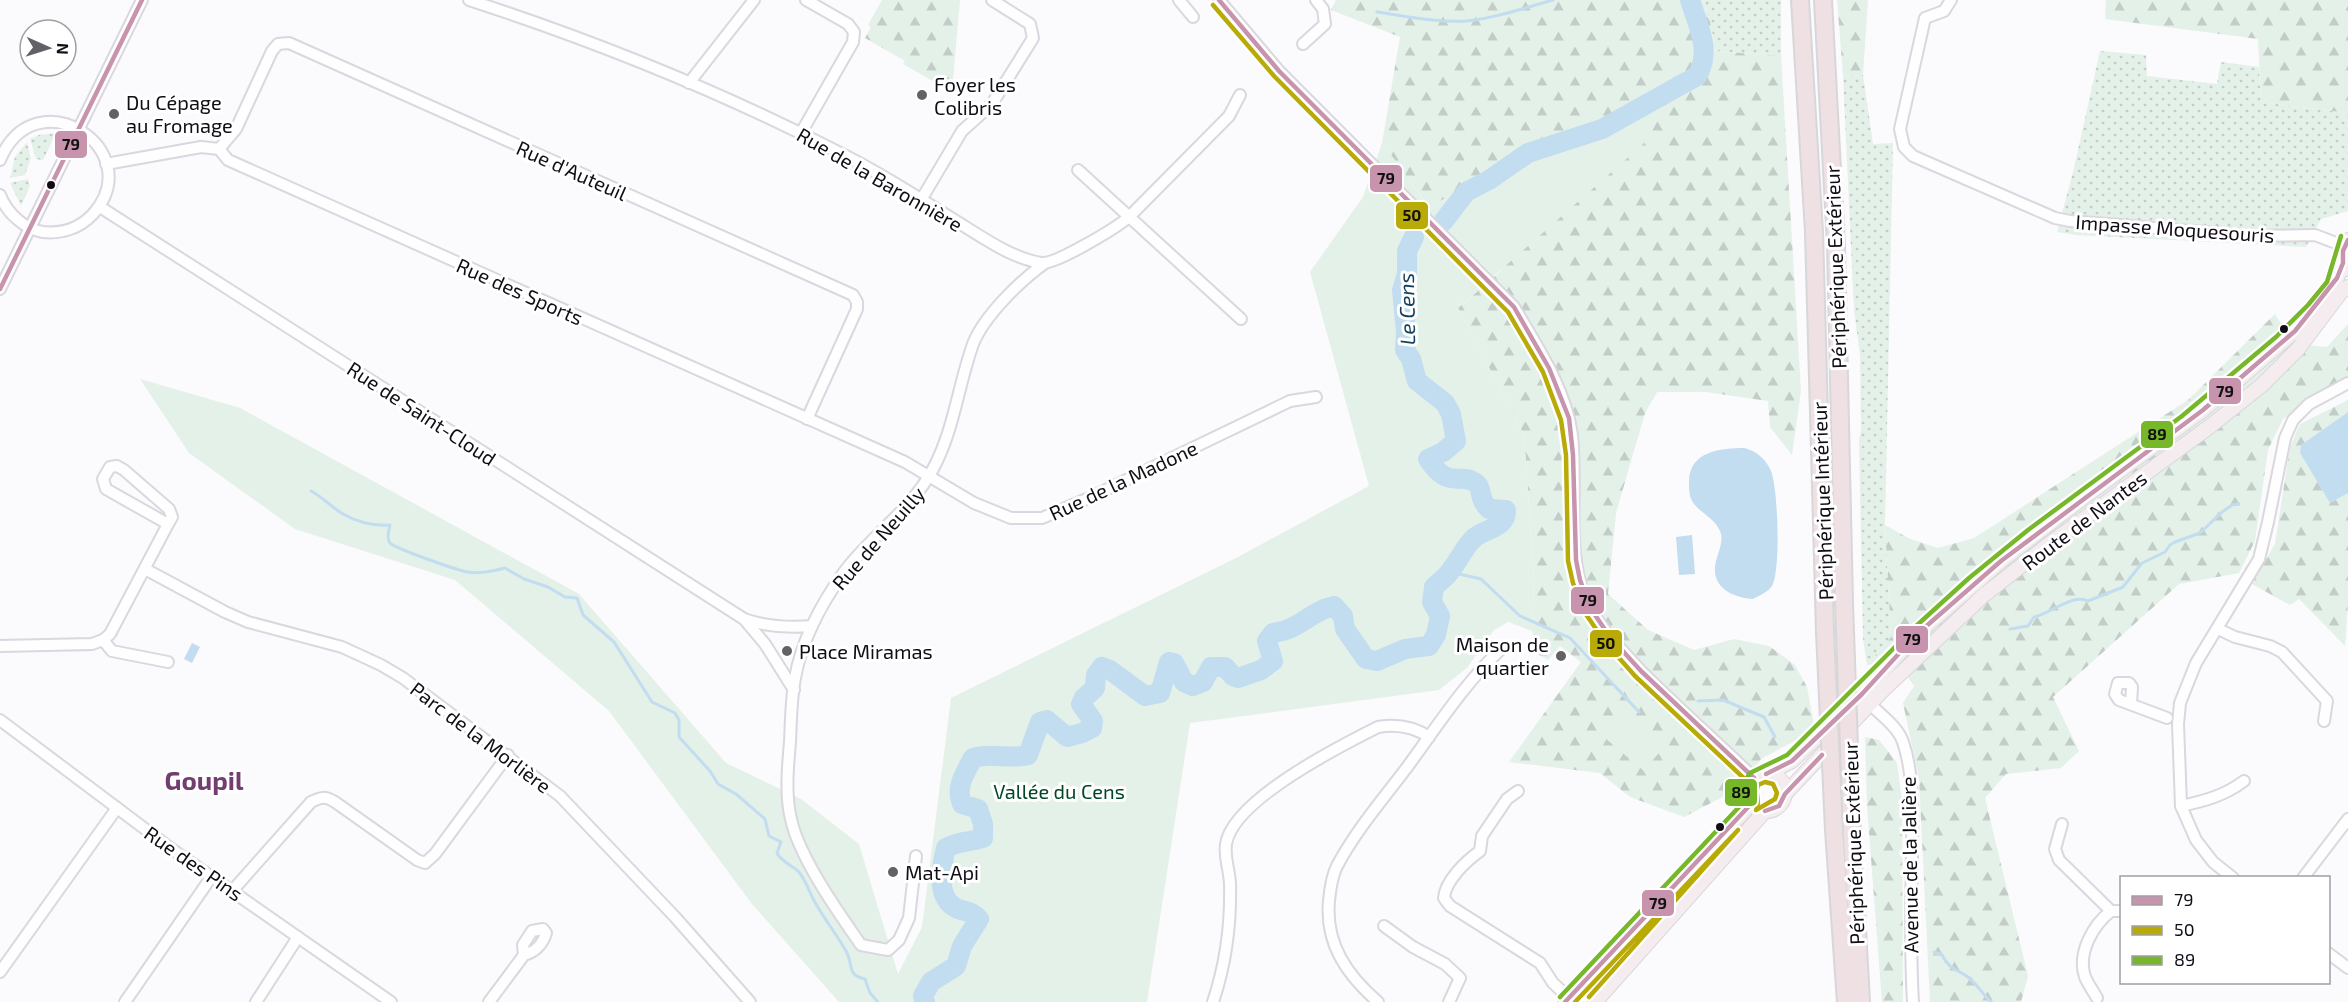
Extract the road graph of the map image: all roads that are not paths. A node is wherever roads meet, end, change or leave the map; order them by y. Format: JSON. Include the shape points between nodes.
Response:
{"nodes":[{"id":1,"x":142,"y":0,"type":"edge"},
{"id":2,"x":469,"y":0,"type":"edge"},
{"id":3,"x":754,"y":0,"type":"edge"},
{"id":4,"x":806,"y":0,"type":"edge"},
{"id":5,"x":992,"y":0,"type":"edge"},
{"id":6,"x":1179,"y":0,"type":"edge"},
{"id":7,"x":1219,"y":0,"type":"edge"},
{"id":8,"x":1316,"y":0,"type":"edge"},
{"id":9,"x":1800,"y":0,"type":"edge"},
{"id":10,"x":1823,"y":0,"type":"edge"},
{"id":11,"x":1952,"y":0,"type":"edge"},
{"id":12,"x":495,"y":4,"type":"edge"},
{"id":13,"x":1193,"y":17,"type":"dead end"},
{"id":14,"x":1303,"y":44,"type":"dead end"},
{"id":15,"x":689,"y":83,"type":"junction"},
{"id":16,"x":1240,"y":95,"type":"dead end"},
{"id":17,"x":78,"y":127,"type":"junction"},
{"id":18,"x":801,"y":133,"type":"junction"},
{"id":19,"x":219,"y":149,"type":"junction"},
{"id":20,"x":0,"y":160,"type":"edge"},
{"id":21,"x":106,"y":164,"type":"junction"},
{"id":22,"x":1078,"y":170,"type":"dead end"},
{"id":23,"x":0,"y":195,"type":"edge"},
{"id":24,"x":921,"y":200,"type":"junction"},
{"id":25,"x":100,"y":207,"type":"junction"},
{"id":26,"x":1129,"y":218,"type":"junction"},
{"id":27,"x":29,"y":228,"type":"junction"},
{"id":28,"x":2346,"y":243,"type":"edge"},
{"id":29,"x":1045,"y":263,"type":"junction"},
{"id":30,"x":2345,"y":267,"type":"edge"},
{"id":31,"x":2348,"y":287,"type":"edge"},
{"id":32,"x":0,"y":289,"type":"edge"},
{"id":33,"x":1241,"y":319,"type":"dead end"},
{"id":34,"x":2348,"y":383,"type":"edge"},
{"id":35,"x":1316,"y":397,"type":"dead end"},
{"id":36,"x":807,"y":419,"type":"junction"},
{"id":37,"x":930,"y":476,"type":"junction"},
{"id":38,"x":168,"y":524,"type":"junction"},
{"id":39,"x":145,"y":569,"type":"junction"},
{"id":40,"x":744,"y":619,"type":"junction"},
{"id":41,"x":812,"y":626,"type":"junction"},
{"id":42,"x":2218,"y":629,"type":"junction"},
{"id":43,"x":103,"y":640,"type":"junction"},
{"id":44,"x":0,"y":646,"type":"edge"},
{"id":45,"x":1501,"y":649,"type":"dead end"},
{"id":46,"x":168,"y":662,"type":"dead end"},
{"id":47,"x":794,"y":690,"type":"junction"},
{"id":48,"x":1866,"y":699,"type":"junction"},
{"id":49,"x":2131,"y":704,"type":"dead end"},
{"id":50,"x":2167,"y":717,"type":"dead end"},
{"id":51,"x":0,"y":720,"type":"edge"},
{"id":52,"x":2324,"y":721,"type":"dead end"},
{"id":53,"x":1429,"y":737,"type":"junction"},
{"id":54,"x":508,"y":755,"type":"junction"},
{"id":55,"x":1760,"y":776,"type":"junction"},
{"id":56,"x":2244,"y":781,"type":"dead end"},
{"id":57,"x":1518,"y":792,"type":"dead end"},
{"id":58,"x":1785,"y":794,"type":"junction"},
{"id":59,"x":1751,"y":804,"type":"junction"},
{"id":60,"x":2181,"y":806,"type":"junction"},
{"id":61,"x":117,"y":808,"type":"junction"},
{"id":62,"x":1765,"y":811,"type":"junction"},
{"id":63,"x":2348,"y":819,"type":"edge"},
{"id":64,"x":2062,"y":824,"type":"dead end"},
{"id":65,"x":916,"y":856,"type":"dead end"},
{"id":66,"x":212,"y":876,"type":"junction"},
{"id":67,"x":2230,"y":876,"type":"edge"},
{"id":68,"x":2305,"y":876,"type":"edge"},
{"id":69,"x":232,"y":890,"type":"junction"},
{"id":70,"x":2116,"y":911,"type":"edge"},
{"id":71,"x":1384,"y":926,"type":"dead end"},
{"id":72,"x":298,"y":937,"type":"junction"},
{"id":73,"x":524,"y":954,"type":"dead end"},
{"id":74,"x":2330,"y":955,"type":"edge"},
{"id":75,"x":2348,"y":969,"type":"edge"},
{"id":76,"x":0,"y":972,"type":"edge"},
{"id":77,"x":2097,"y":998,"type":"dead end"},
{"id":78,"x":1567,"y":1000,"type":"edge"},
{"id":79,"x":125,"y":1002,"type":"edge"},
{"id":80,"x":256,"y":1002,"type":"edge"},
{"id":81,"x":391,"y":1002,"type":"edge"},
{"id":82,"x":489,"y":1002,"type":"edge"},
{"id":83,"x":750,"y":1002,"type":"edge"},
{"id":84,"x":1213,"y":1002,"type":"edge"},
{"id":85,"x":1378,"y":1002,"type":"edge"},
{"id":86,"x":1449,"y":1002,"type":"edge"},
{"id":87,"x":1595,"y":1002,"type":"edge"},
{"id":88,"x":1846,"y":1002,"type":"edge"},
{"id":89,"x":1861,"y":1002,"type":"edge"},
{"id":90,"x":1913,"y":1002,"type":"edge"}],
"edges":[{"from":1,"to":17,"type":"street"},
{"from":2,"to":12,"type":"street","name":"Rue de la Baronnière"},
{"from":3,"to":15,"type":"street"},
{"from":4,"to":18,"type":"street","via":[[848,24],[854,32],[853,42]]},
{"from":5,"to":24,"type":"street","via":[[1030,24],[1033,38],[992,104],[962,131]]},
{"from":6,"to":13,"type":"street"},
{"from":7,"to":55,"type":"street","via":[[1279,71],[1514,307],[1536,343],[1564,405],[1572,443],[1576,550],[1585,596],[1595,616],[1609,637],[1667,698]]},
{"from":8,"to":14,"type":"street","via":[[1323,9],[1325,24]]},
{"from":9,"to":88,"type":"highway","name":"Périphérique Intérieur","bridge":true,"via":[[1815,232],[1826,632]]},
{"from":10,"to":89,"type":"highway","name":"Périphérique Extérieur","bridge":true,"via":[[1836,245],[1844,602]]},
{"from":11,"to":28,"type":"street","name":"Impasse Moquesouris","via":[[1944,11],[1925,18],[1900,129],[1904,147],[1913,156],[2055,218],[2086,224],[2253,236],[2315,235]]},
{"from":12,"to":15,"type":"street","name":"Rue de la Baronnière"},
{"from":15,"to":18,"type":"street","name":"Rue de la Baronnière"},
{"from":16,"to":26,"type":"street","via":[[1229,116]]},
{"from":17,"to":20,"type":"street","via":[[58,121],[34,124],[18,133]]},
{"from":17,"to":21,"type":"street","via":[[94,139]]},
{"from":17,"to":27,"type":"street"},
{"from":18,"to":24,"type":"street","name":"Rue de la Baronnière"},
{"from":19,"to":21,"type":"street","via":[[201,147]]},
{"from":19,"to":36,"type":"street","name":"Rue des Sports","via":[[228,160]]},
{"from":19,"to":36,"type":"street","name":"Rue d'Auteuil","via":[[236,129],[272,51],[278,44],[289,43],[853,295],[857,309]]},
{"from":21,"to":25,"type":"street","via":[[108,183]]},
{"from":22,"to":26,"type":"street"},
{"from":23,"to":27,"type":"street","via":[[13,217]]},
{"from":24,"to":29,"type":"street","name":"Rue de la Baronnière","via":[[1023,259]]},
{"from":25,"to":27,"type":"street","via":[[71,229],[50,233]]},
{"from":25,"to":40,"type":"street","name":"Rue de Saint-Cloud"},
{"from":26,"to":29,"type":"street"},
{"from":26,"to":33,"type":"street"},
{"from":27,"to":32,"type":"street"},
{"from":28,"to":30,"type":"main road"},
{"from":29,"to":37,"type":"street","name":"Rue de Neuilly","via":[[1028,275],[986,321],[973,343],[943,451]]},
{"from":30,"to":48,"type":"main road","name":"Route de Nantes","via":[[2295,331],[2203,410],[2001,561],[1929,623]]},
{"from":31,"to":48,"type":"main road","name":"Route de Nantes","via":[[2298,349],[2262,385],[1984,595]]},
{"from":34,"to":42,"type":"street","via":[[2309,404],[2292,420],[2259,559]]},
{"from":35,"to":37,"type":"street","name":"Rue de la Madone","via":[[1290,401],[1042,518],[1011,518],[974,503]]},
{"from":36,"to":37,"type":"street","name":"Rue des Sports"},
{"from":37,"to":41,"type":"street","name":"Rue de Neuilly","via":[[845,571]]},
{"from":38,"to":38,"type":"street","via":[[106,489],[103,479],[110,467],[124,470],[169,509],[172,517]]},
{"from":38,"to":39,"type":"street"},
{"from":39,"to":43,"type":"street"},
{"from":39,"to":54,"type":"street","name":"Parc de la Morlière","via":[[248,622],[342,647],[381,665]]},
{"from":40,"to":41,"type":"street","name":"Rue de Saint-Cloud","via":[[761,625]]},
{"from":40,"to":47,"type":"street","name":"Rue de Saint-Cloud"},
{"from":41,"to":47,"type":"street","name":"Rue de Neuilly","via":[[803,645]]},
{"from":42,"to":52,"type":"street","via":[[2282,652],[2327,701]]},
{"from":42,"to":60,"type":"street","via":[[2196,663],[2181,703]]},
{"from":43,"to":44,"type":"street","via":[[92,644]]},
{"from":43,"to":46,"type":"street","via":[[112,651]]},
{"from":45,"to":53,"type":"street","via":[[1478,671]]},
{"from":47,"to":65,"type":"street","name":"Rue de Neuilly","via":[[788,766],[790,818],[801,848],[861,945],[888,950],[900,940],[909,918]]},
{"from":48,"to":55,"type":"main road","name":"Route de Nantes","via":[[1792,761]]},
{"from":48,"to":58,"type":"main road","name":"Route de Nantes"},
{"from":48,"to":90,"type":"street","name":"Avenue de la Jalière","via":[[1898,733],[1910,777]]},
{"from":49,"to":50,"type":"street"},
{"from":51,"to":61,"type":"street","name":"Rue des Pins"},
{"from":53,"to":84,"type":"street","via":[[1418,730],[1378,727],[1281,782],[1238,819],[1226,842],[1229,916]]},
{"from":53,"to":85,"type":"street","via":[[1349,847],[1336,868],[1330,892],[1330,936],[1340,960],[1360,987]]},
{"from":54,"to":69,"type":"street","via":[[425,862],[327,797],[320,797],[311,802]]},
{"from":54,"to":83,"type":"street","name":"Parc de la Morlière","via":[[560,796]]},
{"from":55,"to":58,"type":"main road","via":[[1780,780]]},
{"from":55,"to":59,"type":"main road","via":[[1747,790]]},
{"from":56,"to":60,"type":"street","via":[[2229,792]]},
{"from":57,"to":78,"type":"street","via":[[1507,799],[1482,836],[1479,851],[1467,861],[1444,898],[1450,906],[1540,963]]},
{"from":58,"to":62,"type":"main road","via":[[1779,806]]},
{"from":59,"to":62,"type":"main road"},
{"from":59,"to":78,"type":"main road"},
{"from":60,"to":67,"type":"street","via":[[2196,840]]},
{"from":61,"to":66,"type":"street","name":"Rue des Pins"},
{"from":61,"to":76,"type":"street"},
{"from":62,"to":87,"type":"main road"},
{"from":63,"to":68,"type":"street"},
{"from":64,"to":70,"type":"street","via":[[2055,849],[2059,860]]},
{"from":66,"to":69,"type":"street","name":"Rue des Pins"},
{"from":66,"to":79,"type":"street"},
{"from":69,"to":72,"type":"street","name":"Rue des Pins"},
{"from":70,"to":77,"type":"street","via":[[2101,919],[2084,950],[2084,976]]},
{"from":71,"to":86,"type":"street","via":[[1445,964],[1460,978]]},
{"from":72,"to":80,"type":"street"},
{"from":72,"to":81,"type":"street","name":"Rue des Pins"},
{"from":73,"to":82,"type":"street"},
{"from":74,"to":75,"type":"street"}]}
